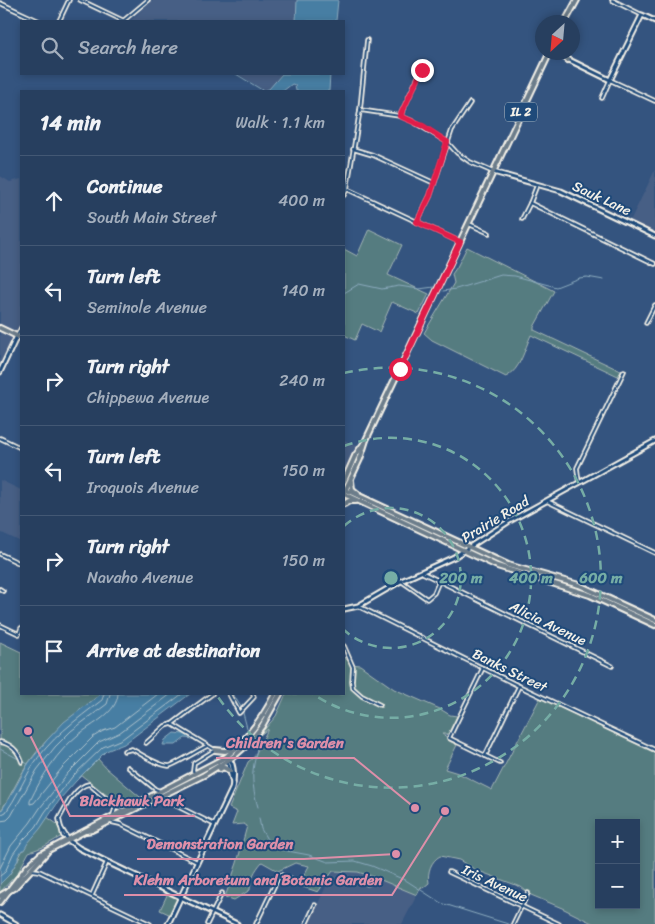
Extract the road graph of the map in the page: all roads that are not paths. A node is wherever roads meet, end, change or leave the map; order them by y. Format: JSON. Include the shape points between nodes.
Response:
{"nodes":[{"id":1,"x":69,"y":0,"type":"edge"},
{"id":2,"x":80,"y":0,"type":"edge"},
{"id":3,"x":148,"y":0,"type":"edge"},
{"id":4,"x":575,"y":0,"type":"edge"},
{"id":5,"x":612,"y":0,"type":"edge"},
{"id":6,"x":1,"y":2,"type":"edge"},
{"id":7,"x":568,"y":15,"type":"edge"},
{"id":8,"x":642,"y":15,"type":"junction"},
{"id":9,"x":37,"y":20,"type":"edge"},
{"id":10,"x":59,"y":20,"type":"edge"},
{"id":11,"x":122,"y":20,"type":"edge"},
{"id":12,"x":125,"y":20,"type":"edge"},
{"id":13,"x":655,"y":21,"type":"edge"},
{"id":14,"x":368,"y":40,"type":"dead end"},
{"id":15,"x":547,"y":60,"type":"edge"},
{"id":16,"x":568,"y":60,"type":"edge"},
{"id":17,"x":422,"y":69,"type":"dead end"},
{"id":18,"x":610,"y":80,"type":"junction"},
{"id":19,"x":602,"y":98,"type":"dead end"},
{"id":20,"x":655,"y":101,"type":"edge"},
{"id":21,"x":470,"y":103,"type":"dead end"},
{"id":22,"x":360,"y":110,"type":"junction"},
{"id":23,"x":400,"y":116,"type":"junction"},
{"id":24,"x":447,"y":142,"type":"junction"},
{"id":25,"x":354,"y":149,"type":"junction"},
{"id":26,"x":494,"y":172,"type":"junction"},
{"id":27,"x":435,"y":184,"type":"junction"},
{"id":28,"x":537,"y":184,"type":"junction"},
{"id":29,"x":346,"y":189,"type":"junction"},
{"id":30,"x":345,"y":192,"type":"edge"},
{"id":31,"x":530,"y":203,"type":"junction"},
{"id":32,"x":522,"y":219,"type":"dead end"},
{"id":33,"x":417,"y":222,"type":"junction"},
{"id":34,"x":469,"y":224,"type":"junction"},
{"id":35,"x":489,"y":233,"type":"dead end"},
{"id":36,"x":655,"y":236,"type":"edge"},
{"id":37,"x":460,"y":242,"type":"junction"},
{"id":38,"x":655,"y":264,"type":"edge"},
{"id":39,"x":655,"y":305,"type":"edge"},
{"id":40,"x":646,"y":324,"type":"dead end"},
{"id":41,"x":0,"y":328,"type":"edge"},
{"id":42,"x":19,"y":337,"type":"edge"},
{"id":43,"x":624,"y":371,"type":"dead end"},
{"id":44,"x":0,"y":372,"type":"edge"},
{"id":45,"x":0,"y":438,"type":"edge"},
{"id":46,"x":366,"y":440,"type":"junction"},
{"id":47,"x":655,"y":441,"type":"edge"},
{"id":48,"x":360,"y":447,"type":"junction"},
{"id":49,"x":20,"y":448,"type":"edge"},
{"id":50,"x":345,"y":473,"type":"edge"},
{"id":51,"x":353,"y":474,"type":"junction"},
{"id":52,"x":345,"y":478,"type":"edge"},
{"id":53,"x":578,"y":483,"type":"junction"},
{"id":54,"x":345,"y":489,"type":"edge"},
{"id":55,"x":345,"y":491,"type":"edge"},
{"id":56,"x":345,"y":492,"type":"edge"},
{"id":57,"x":547,"y":501,"type":"junction"},
{"id":58,"x":345,"y":504,"type":"edge"},
{"id":59,"x":366,"y":505,"type":"junction"},
{"id":60,"x":395,"y":513,"type":"junction"},
{"id":61,"x":468,"y":547,"type":"junction"},
{"id":62,"x":464,"y":550,"type":"junction"},
{"id":63,"x":655,"y":552,"type":"edge"},
{"id":64,"x":0,"y":554,"type":"edge"},
{"id":65,"x":20,"y":564,"type":"edge"},
{"id":66,"x":421,"y":572,"type":"junction"},
{"id":67,"x":401,"y":581,"type":"junction"},
{"id":68,"x":439,"y":581,"type":"junction"},
{"id":69,"x":0,"y":589,"type":"edge"},
{"id":70,"x":3,"y":591,"type":"dead end"},
{"id":71,"x":358,"y":606,"type":"junction"},
{"id":72,"x":345,"y":609,"type":"edge"},
{"id":73,"x":655,"y":620,"type":"edge"},
{"id":74,"x":0,"y":625,"type":"edge"},
{"id":75,"x":655,"y":625,"type":"edge"},
{"id":76,"x":20,"y":630,"type":"edge"},
{"id":77,"x":345,"y":648,"type":"edge"},
{"id":78,"x":612,"y":666,"type":"dead end"},
{"id":79,"x":483,"y":668,"type":"junction"},
{"id":80,"x":519,"y":686,"type":"junction"},
{"id":81,"x":211,"y":695,"type":"edge"},
{"id":82,"x":230,"y":695,"type":"edge"},
{"id":83,"x":253,"y":695,"type":"edge"},
{"id":84,"x":274,"y":695,"type":"edge"},
{"id":85,"x":279,"y":695,"type":"edge"},
{"id":86,"x":380,"y":705,"type":"dead end"},
{"id":87,"x":262,"y":717,"type":"junction"},
{"id":88,"x":172,"y":724,"type":"junction"},
{"id":89,"x":0,"y":742,"type":"edge"},
{"id":90,"x":146,"y":744,"type":"dead end"},
{"id":91,"x":207,"y":746,"type":"junction"},
{"id":92,"x":215,"y":750,"type":"junction"},
{"id":93,"x":655,"y":750,"type":"edge"},
{"id":94,"x":124,"y":751,"type":"dead end"},
{"id":95,"x":485,"y":756,"type":"junction"},
{"id":96,"x":228,"y":759,"type":"junction"},
{"id":97,"x":22,"y":762,"type":"dead end"},
{"id":98,"x":500,"y":763,"type":"dead end"},
{"id":99,"x":128,"y":767,"type":"dead end"},
{"id":100,"x":230,"y":771,"type":"junction"},
{"id":101,"x":196,"y":774,"type":"junction"},
{"id":102,"x":204,"y":775,"type":"junction"},
{"id":103,"x":233,"y":783,"type":"junction"},
{"id":104,"x":153,"y":787,"type":"junction"},
{"id":105,"x":161,"y":791,"type":"junction"},
{"id":106,"x":166,"y":794,"type":"junction"},
{"id":107,"x":154,"y":797,"type":"junction"},
{"id":108,"x":167,"y":801,"type":"junction"},
{"id":109,"x":114,"y":805,"type":"junction"},
{"id":110,"x":124,"y":810,"type":"junction"},
{"id":111,"x":113,"y":815,"type":"junction"},
{"id":112,"x":119,"y":816,"type":"junction"},
{"id":113,"x":109,"y":822,"type":"junction"},
{"id":114,"x":120,"y":824,"type":"junction"},
{"id":115,"x":215,"y":825,"type":"junction"},
{"id":116,"x":86,"y":830,"type":"junction"},
{"id":117,"x":68,"y":840,"type":"junction"},
{"id":118,"x":50,"y":850,"type":"junction"},
{"id":119,"x":108,"y":862,"type":"junction"},
{"id":120,"x":198,"y":862,"type":"junction"},
{"id":121,"x":36,"y":863,"type":"junction"},
{"id":122,"x":29,"y":870,"type":"junction"},
{"id":123,"x":39,"y":871,"type":"junction"},
{"id":124,"x":449,"y":872,"type":"dead end"},
{"id":125,"x":294,"y":881,"type":"dead end"},
{"id":126,"x":10,"y":890,"type":"junction"},
{"id":127,"x":222,"y":893,"type":"dead end"},
{"id":128,"x":528,"y":894,"type":"dead end"},
{"id":129,"x":92,"y":895,"type":"junction"},
{"id":130,"x":0,"y":896,"type":"edge"},
{"id":131,"x":180,"y":897,"type":"junction"},
{"id":132,"x":0,"y":902,"type":"edge"},
{"id":133,"x":315,"y":904,"type":"dead end"},
{"id":134,"x":522,"y":906,"type":"junction"},
{"id":135,"x":213,"y":913,"type":"junction"},
{"id":136,"x":0,"y":916,"type":"edge"},
{"id":137,"x":16,"y":924,"type":"edge"},
{"id":138,"x":150,"y":924,"type":"edge"},
{"id":139,"x":168,"y":924,"type":"edge"},
{"id":140,"x":207,"y":924,"type":"edge"},
{"id":141,"x":237,"y":924,"type":"edge"},
{"id":142,"x":256,"y":924,"type":"edge"},
{"id":143,"x":306,"y":924,"type":"edge"},
{"id":144,"x":513,"y":924,"type":"edge"},
{"id":145,"x":559,"y":924,"type":"edge"}],
"edges":[{"from":1,"to":10,"type":"street"},
{"from":2,"to":11,"type":"street"},
{"from":3,"to":12,"type":"street"},
{"from":4,"to":7,"type":"main road"},
{"from":5,"to":8,"type":"street"},
{"from":6,"to":9,"type":"street"},
{"from":8,"to":13,"type":"street"},
{"from":8,"to":18,"type":"street"},
{"from":14,"to":22,"type":"street"},
{"from":15,"to":26,"type":"main road","number":"IL 2"},
{"from":16,"to":18,"type":"street"},
{"from":17,"to":23,"type":"street"},
{"from":18,"to":19,"type":"street"},
{"from":18,"to":20,"type":"street"},
{"from":21,"to":24,"type":"street"},
{"from":22,"to":23,"type":"street"},
{"from":22,"to":25,"type":"street"},
{"from":23,"to":24,"type":"street"},
{"from":24,"to":26,"type":"street","via":[[470,162]]},
{"from":24,"to":27,"type":"street"},
{"from":25,"to":27,"type":"street"},
{"from":25,"to":29,"type":"street"},
{"from":26,"to":28,"type":"street","name":"Sauk Lane"},
{"from":26,"to":34,"type":"main road","number":"IL 2"},
{"from":27,"to":33,"type":"street"},
{"from":28,"to":31,"type":"street"},
{"from":28,"to":36,"type":"street","name":"Sauk Lane","via":[[561,191]]},
{"from":29,"to":30,"type":"street"},
{"from":29,"to":33,"type":"street"},
{"from":31,"to":32,"type":"street"},
{"from":31,"to":38,"type":"street"},
{"from":33,"to":37,"type":"street"},
{"from":34,"to":35,"type":"street"},
{"from":34,"to":37,"type":"main road","number":"IL 2"},
{"from":37,"to":46,"type":"main road","number":"IL 2"},
{"from":39,"to":40,"type":"street"},
{"from":41,"to":42,"type":"main road"},
{"from":42,"to":44,"type":"street"},
{"from":43,"to":53,"type":"street","via":[[577,468]]},
{"from":45,"to":49,"type":"street"},
{"from":46,"to":48,"type":"main road","number":"IL 2"},
{"from":46,"to":51,"type":"main road","number":"IL 2"},
{"from":47,"to":53,"type":"street","name":"Prairie Road"},
{"from":48,"to":50,"type":"main road"},
{"from":48,"to":52,"type":"main road","number":"IL 2"},
{"from":51,"to":54,"type":"main road","number":"IL 2"},
{"from":51,"to":60,"type":"main road","via":[[351,485],[356,493]]},
{"from":53,"to":57,"type":"street","name":"Prairie Road"},
{"from":55,"to":60,"type":"main road"},
{"from":56,"to":59,"type":"main road"},
{"from":57,"to":61,"type":"street","name":"Prairie Road"},
{"from":57,"to":63,"type":"street"},
{"from":58,"to":59,"type":"main road","via":[[352,501]]},
{"from":59,"to":62,"type":"main road"},
{"from":60,"to":61,"type":"main road"},
{"from":61,"to":62,"type":"street","name":"Prairie Road"},
{"from":61,"to":73,"type":"main road","via":[[508,565],[592,590]]},
{"from":62,"to":66,"type":"street","name":"Prairie Road"},
{"from":62,"to":75,"type":"main road","via":[[506,570],[590,595]]},
{"from":64,"to":65,"type":"street"},
{"from":66,"to":67,"type":"street","name":"Prairie Road"},
{"from":66,"to":68,"type":"street","name":"Alicia Avenue"},
{"from":67,"to":68,"type":"street","via":[[428,599]]},
{"from":67,"to":71,"type":"street","name":"Prairie Road"},
{"from":68,"to":78,"type":"street","name":"Alicia Avenue"},
{"from":69,"to":70,"type":"street"},
{"from":71,"to":72,"type":"street","name":"Prairie Road"},
{"from":71,"to":79,"type":"street","name":"Banks Street"},
{"from":74,"to":76,"type":"street","via":[[18,634]]},
{"from":77,"to":86,"type":"street","via":[[354,667],[353,688]]},
{"from":79,"to":80,"type":"street","name":"Banks Street"},
{"from":79,"to":95,"type":"street","via":[[449,738]]},
{"from":80,"to":93,"type":"street","name":"Banks Street"},
{"from":80,"to":95,"type":"street"},
{"from":81,"to":88,"type":"street"},
{"from":82,"to":83,"type":"street","via":[[239,713]]},
{"from":84,"to":87,"type":"main road"},
{"from":85,"to":96,"type":"main road","via":[[254,737]]},
{"from":87,"to":92,"type":"main road","via":[[233,749]]},
{"from":87,"to":96,"type":"main road"},
{"from":88,"to":90,"type":"street"},
{"from":88,"to":91,"type":"street"},
{"from":89,"to":97,"type":"street","via":[[10,744]]},
{"from":91,"to":92,"type":"street"},
{"from":91,"to":94,"type":"street","via":[[169,766],[132,749]]},
{"from":92,"to":96,"type":"street"},
{"from":92,"to":101,"type":"street","via":[[194,764]]},
{"from":95,"to":98,"type":"street"},
{"from":96,"to":100,"type":"street"},
{"from":96,"to":101,"type":"main road"},
{"from":96,"to":102,"type":"main road"},
{"from":96,"to":103,"type":"street","via":[[234,774]]},
{"from":99,"to":104,"type":"street"},
{"from":100,"to":102,"type":"main road","via":[[224,767]]},
{"from":100,"to":103,"type":"street"},
{"from":101,"to":105,"type":"main road"},
{"from":102,"to":106,"type":"main road"},
{"from":103,"to":115,"type":"street"},
{"from":104,"to":105,"type":"street"},
{"from":104,"to":107,"type":"street"},
{"from":105,"to":107,"type":"main road"},
{"from":106,"to":107,"type":"main road"},
{"from":106,"to":108,"type":"street"},
{"from":107,"to":108,"type":"street"},
{"from":107,"to":110,"type":"main road"},
{"from":107,"to":112,"type":"main road"},
{"from":108,"to":115,"type":"street"},
{"from":109,"to":110,"type":"street"},
{"from":109,"to":111,"type":"street"},
{"from":109,"to":117,"type":"street","via":[[89,784],[83,786],[70,799],[58,819],[63,836]]},
{"from":110,"to":111,"type":"main road"},
{"from":111,"to":116,"type":"main road"},
{"from":112,"to":113,"type":"main road"},
{"from":112,"to":114,"type":"street"},
{"from":113,"to":114,"type":"street"},
{"from":113,"to":116,"type":"main road"},
{"from":114,"to":120,"type":"street"},
{"from":115,"to":120,"type":"street"},
{"from":116,"to":117,"type":"main road"},
{"from":117,"to":118,"type":"main road"},
{"from":117,"to":119,"type":"street"},
{"from":118,"to":121,"type":"main road"},
{"from":118,"to":126,"type":"main road","via":[[33,861]]},
{"from":119,"to":129,"type":"street"},
{"from":119,"to":131,"type":"street"},
{"from":120,"to":131,"type":"street"},
{"from":121,"to":122,"type":"main road"},
{"from":121,"to":123,"type":"street"},
{"from":122,"to":123,"type":"street"},
{"from":122,"to":126,"type":"main road"},
{"from":123,"to":129,"type":"street"},
{"from":124,"to":134,"type":"street","name":"Iris Avenue"},
{"from":125,"to":142,"type":"street","via":[[281,874],[279,876]]},
{"from":126,"to":130,"type":"main road"},
{"from":126,"to":132,"type":"main road"},
{"from":127,"to":135,"type":"street"},
{"from":128,"to":134,"type":"street"},
{"from":129,"to":138,"type":"street"},
{"from":131,"to":135,"type":"street"},
{"from":131,"to":139,"type":"street"},
{"from":133,"to":143,"type":"street"},
{"from":134,"to":144,"type":"street"},
{"from":134,"to":145,"type":"street","name":"Iris Avenue"},
{"from":135,"to":140,"type":"street"},
{"from":135,"to":141,"type":"street"},
{"from":136,"to":137,"type":"street"}]}
